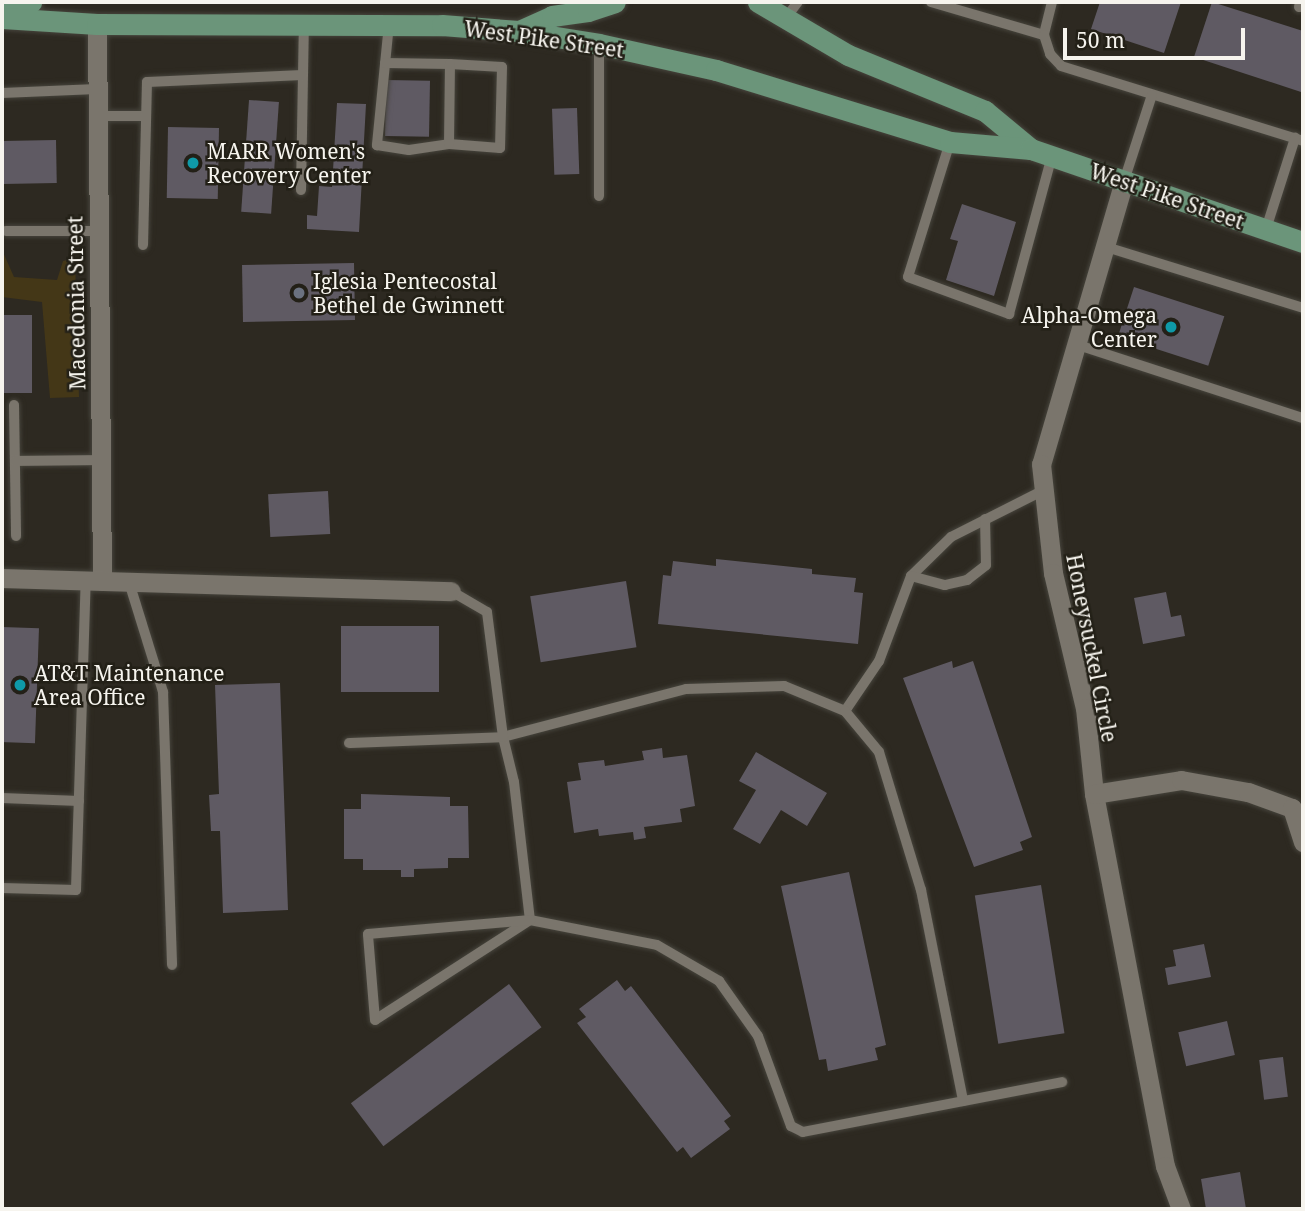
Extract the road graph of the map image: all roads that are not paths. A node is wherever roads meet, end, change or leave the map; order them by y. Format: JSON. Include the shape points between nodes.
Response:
{"nodes":[{"id":1,"x":31,"y":2,"type":"edge"},
{"id":2,"x":615,"y":2,"type":"edge"},
{"id":3,"x":758,"y":2,"type":"edge"},
{"id":4,"x":798,"y":2,"type":"edge"},
{"id":5,"x":931,"y":2,"type":"edge"},
{"id":6,"x":1052,"y":2,"type":"edge"},
{"id":7,"x":2,"y":12,"type":"edge"},
{"id":8,"x":2,"y":18,"type":"edge"},
{"id":9,"x":785,"y":19,"type":"junction"},
{"id":10,"x":304,"y":23,"type":"junction"},
{"id":11,"x":97,"y":24,"type":"junction"},
{"id":12,"x":389,"y":24,"type":"junction"},
{"id":13,"x":519,"y":30,"type":"junction"},
{"id":14,"x":1044,"y":35,"type":"junction"},
{"id":15,"x":599,"y":44,"type":"junction"},
{"id":16,"x":385,"y":63,"type":"junction"},
{"id":17,"x":450,"y":64,"type":"junction"},
{"id":18,"x":303,"y":75,"type":"junction"},
{"id":19,"x":97,"y":89,"type":"junction"},
{"id":20,"x":2,"y":93,"type":"edge"},
{"id":21,"x":1152,"y":94,"type":"junction"},
{"id":22,"x":98,"y":116,"type":"junction"},
{"id":23,"x":146,"y":116,"type":"junction"},
{"id":24,"x":1299,"y":140,"type":"edge"},
{"id":25,"x":950,"y":142,"type":"junction"},
{"id":26,"x":449,"y":144,"type":"junction"},
{"id":27,"x":1031,"y":149,"type":"junction"},
{"id":28,"x":1052,"y":156,"type":"junction"},
{"id":29,"x":1124,"y":181,"type":"junction"},
{"id":30,"x":301,"y":190,"type":"dead end"},
{"id":31,"x":599,"y":196,"type":"dead end"},
{"id":32,"x":1266,"y":229,"type":"junction"},
{"id":33,"x":6,"y":231,"type":"dead end"},
{"id":34,"x":98,"y":231,"type":"junction"},
{"id":35,"x":1303,"y":242,"type":"edge"},
{"id":36,"x":144,"y":245,"type":"dead end"},
{"id":37,"x":1103,"y":246,"type":"junction"},
{"id":38,"x":1303,"y":308,"type":"edge"},
{"id":39,"x":1074,"y":344,"type":"junction"},
{"id":40,"x":14,"y":405,"type":"dead end"},
{"id":41,"x":1303,"y":418,"type":"edge"},
{"id":42,"x":101,"y":460,"type":"junction"},
{"id":43,"x":15,"y":461,"type":"junction"},
{"id":44,"x":1044,"y":490,"type":"junction"},
{"id":45,"x":985,"y":519,"type":"junction"},
{"id":46,"x":16,"y":536,"type":"dead end"},
{"id":47,"x":911,"y":576,"type":"junction"},
{"id":48,"x":2,"y":578,"type":"edge"},
{"id":49,"x":94,"y":580,"type":"junction"},
{"id":50,"x":129,"y":581,"type":"junction"},
{"id":51,"x":452,"y":591,"type":"joint"},
{"id":52,"x":845,"y":710,"type":"junction"},
{"id":53,"x":503,"y":737,"type":"junction"},
{"id":54,"x":349,"y":743,"type":"dead end"},
{"id":55,"x":1094,"y":794,"type":"junction"},
{"id":56,"x":2,"y":798,"type":"edge"},
{"id":57,"x":79,"y":801,"type":"junction"},
{"id":58,"x":1303,"y":842,"type":"edge"},
{"id":59,"x":2,"y":888,"type":"edge"},
{"id":60,"x":530,"y":920,"type":"junction"},
{"id":61,"x":172,"y":965,"type":"dead end"},
{"id":62,"x":1062,"y":1082,"type":"dead end"},
{"id":63,"x":963,"y":1101,"type":"junction"},
{"id":64,"x":1181,"y":1209,"type":"edge"}],
"edges":[{"from":1,"to":7,"type":"main road"},
{"from":2,"to":13,"type":"main road","via":[[588,12],[552,16]]},
{"from":3,"to":9,"type":"main road","name":"West Pike Street"},
{"from":4,"to":9,"type":"lane"},
{"from":5,"to":14,"type":"lane"},
{"from":6,"to":14,"type":"lane"},
{"from":8,"to":11,"type":"main road","name":"West Pike Street"},
{"from":9,"to":27,"type":"main road","name":"West Pike Street","via":[[848,55],[985,111]]},
{"from":10,"to":11,"type":"main road","name":"West Pike Street"},
{"from":10,"to":12,"type":"main road","name":"West Pike Street"},
{"from":10,"to":18,"type":"lane"},
{"from":11,"to":19,"type":"street","name":"Macedonia Street"},
{"from":12,"to":13,"type":"main road","name":"West Pike Street"},
{"from":12,"to":16,"type":"lane"},
{"from":13,"to":15,"type":"main road","name":"West Pike Street"},
{"from":14,"to":21,"type":"lane","via":[[1050,54],[1061,66]]},
{"from":15,"to":25,"type":"main road","name":"West Pike Street","via":[[716,70]]},
{"from":15,"to":31,"type":"lane"},
{"from":16,"to":17,"type":"lane"},
{"from":16,"to":26,"type":"lane","via":[[377,145],[409,150]]},
{"from":17,"to":26,"type":"lane"},
{"from":17,"to":26,"type":"lane","via":[[502,67],[500,148]]},
{"from":18,"to":23,"type":"lane","via":[[147,82]]},
{"from":18,"to":30,"type":"lane"},
{"from":19,"to":20,"type":"lane"},
{"from":19,"to":22,"type":"street","name":"Macedonia Street"},
{"from":21,"to":24,"type":"lane"},
{"from":21,"to":29,"type":"lane"},
{"from":22,"to":23,"type":"lane"},
{"from":22,"to":34,"type":"street","name":"Macedonia Street"},
{"from":23,"to":36,"type":"lane"},
{"from":24,"to":32,"type":"lane"},
{"from":25,"to":27,"type":"main road","name":"West Pike Street"},
{"from":25,"to":28,"type":"lane","via":[[908,278],[1009,314]]},
{"from":27,"to":28,"type":"main road","name":"West Pike Street"},
{"from":28,"to":29,"type":"main road","name":"West Pike Street"},
{"from":29,"to":32,"type":"main road","name":"West Pike Street"},
{"from":29,"to":37,"type":"street","name":"Honeysuckel Circle"},
{"from":32,"to":35,"type":"main road","name":"West Pike Street"},
{"from":33,"to":34,"type":"lane"},
{"from":34,"to":42,"type":"street","name":"Macedonia Street"},
{"from":37,"to":38,"type":"lane"},
{"from":37,"to":39,"type":"street","name":"Honeysuckel Circle"},
{"from":39,"to":41,"type":"lane"},
{"from":39,"to":44,"type":"street","name":"Honeysuckel Circle","via":[[1041,464]]},
{"from":40,"to":43,"type":"lane"},
{"from":42,"to":43,"type":"lane"},
{"from":42,"to":49,"type":"street","name":"Macedonia Street"},
{"from":43,"to":46,"type":"lane"},
{"from":44,"to":45,"type":"lane"},
{"from":44,"to":55,"type":"street","name":"Honeysuckel Circle","via":[[1053,573],[1085,708]]},
{"from":45,"to":47,"type":"lane","via":[[950,537]]},
{"from":45,"to":47,"type":"lane","via":[[986,565],[967,580],[945,585]]},
{"from":47,"to":52,"type":"lane","via":[[879,661]]},
{"from":48,"to":49,"type":"street"},
{"from":49,"to":50,"type":"street"},
{"from":49,"to":57,"type":"lane"},
{"from":50,"to":51,"type":"street"},
{"from":50,"to":61,"type":"lane","via":[[163,692]]},
{"from":51,"to":53,"type":"lane","via":[[487,612]]},
{"from":52,"to":53,"type":"lane","via":[[784,686],[686,689]]},
{"from":52,"to":63,"type":"lane","via":[[879,752],[921,890]]},
{"from":53,"to":54,"type":"lane"},
{"from":53,"to":60,"type":"lane","via":[[514,782]]},
{"from":55,"to":58,"type":"street","via":[[1181,780],[1248,792],[1292,808]]},
{"from":55,"to":64,"type":"street","name":"Honeysuckel Circle","via":[[1165,1166]]},
{"from":56,"to":57,"type":"lane"},
{"from":57,"to":59,"type":"lane","via":[[76,890]]},
{"from":60,"to":60,"type":"lane","via":[[368,934],[375,1020],[397,1006]]},
{"from":60,"to":63,"type":"lane","via":[[657,945],[719,981],[758,1036],[792,1126],[803,1132]]},
{"from":62,"to":63,"type":"lane"}]}
